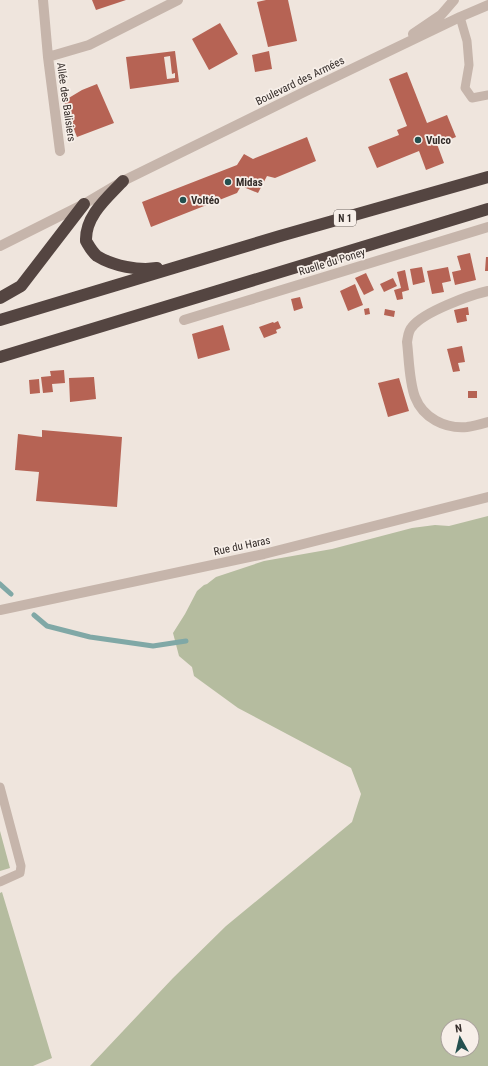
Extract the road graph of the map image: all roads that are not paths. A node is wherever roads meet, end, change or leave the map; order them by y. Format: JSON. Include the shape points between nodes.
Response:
{"nodes":[{"id":1,"x":43,"y":0,"type":"edge"},
{"id":2,"x":178,"y":0,"type":"edge"},
{"id":3,"x":454,"y":0,"type":"edge"},
{"id":4,"x":488,"y":5,"type":"edge"},
{"id":5,"x":460,"y":17,"type":"junction"},
{"id":6,"x":384,"y":54,"type":"junction"},
{"id":7,"x":48,"y":57,"type":"junction"},
{"id":8,"x":488,"y":95,"type":"edge"},
{"id":9,"x":60,"y":151,"type":"dead end"},
{"id":10,"x":488,"y":177,"type":"edge"},
{"id":11,"x":123,"y":181,"type":"junction"},
{"id":12,"x":84,"y":204,"type":"junction"},
{"id":13,"x":488,"y":209,"type":"edge"},
{"id":14,"x":488,"y":227,"type":"edge"},
{"id":15,"x":0,"y":246,"type":"edge"},
{"id":16,"x":202,"y":260,"type":"junction"},
{"id":17,"x":488,"y":291,"type":"edge"},
{"id":18,"x":0,"y":298,"type":"edge"},
{"id":19,"x":0,"y":320,"type":"edge"},
{"id":20,"x":184,"y":320,"type":"dead end"},
{"id":21,"x":0,"y":357,"type":"edge"},
{"id":22,"x":488,"y":422,"type":"edge"},
{"id":23,"x":488,"y":497,"type":"edge"},
{"id":24,"x":0,"y":610,"type":"edge"},
{"id":25,"x":0,"y":787,"type":"edge"},
{"id":26,"x":0,"y":882,"type":"edge"}],
"edges":[{"from":1,"to":7,"type":"street","name":"Allée des Balisiers"},
{"from":2,"to":7,"type":"street","name":"Allée des Balisiers","via":[[89,45]]},
{"from":3,"to":6,"type":"street","via":[[441,15]]},
{"from":4,"to":5,"type":"street","name":"Boulevard des Armées"},
{"from":5,"to":6,"type":"street","name":"Boulevard des Armées"},
{"from":5,"to":8,"type":"lane","via":[[467,41],[469,65],[465,88],[472,98]]},
{"from":6,"to":11,"type":"street","name":"Boulevard des Armées"},
{"from":7,"to":9,"type":"street","name":"Allée des Balisiers"},
{"from":10,"to":16,"type":"highway","number":"N 1"},
{"from":11,"to":12,"type":"street","name":"Boulevard des Armées"},
{"from":11,"to":16,"type":"highway","via":[[102,203],[87,228],[86,241],[97,256],[142,269]]},
{"from":12,"to":15,"type":"street","name":"Boulevard des Armées"},
{"from":12,"to":18,"type":"highway","via":[[21,286]]},
{"from":13,"to":21,"type":"highway"},
{"from":14,"to":20,"type":"street","name":"Ruelle du Poney"},
{"from":16,"to":19,"type":"highway","number":"N 1"},
{"from":17,"to":22,"type":"street","via":[[473,294],[429,314],[411,327],[407,342],[414,396],[423,411],[436,421],[450,426],[467,427]]},
{"from":23,"to":24,"type":"street","name":"Rue du Haras","via":[[264,554]]},
{"from":25,"to":26,"type":"lane","via":[[21,866],[20,873]]}]}
